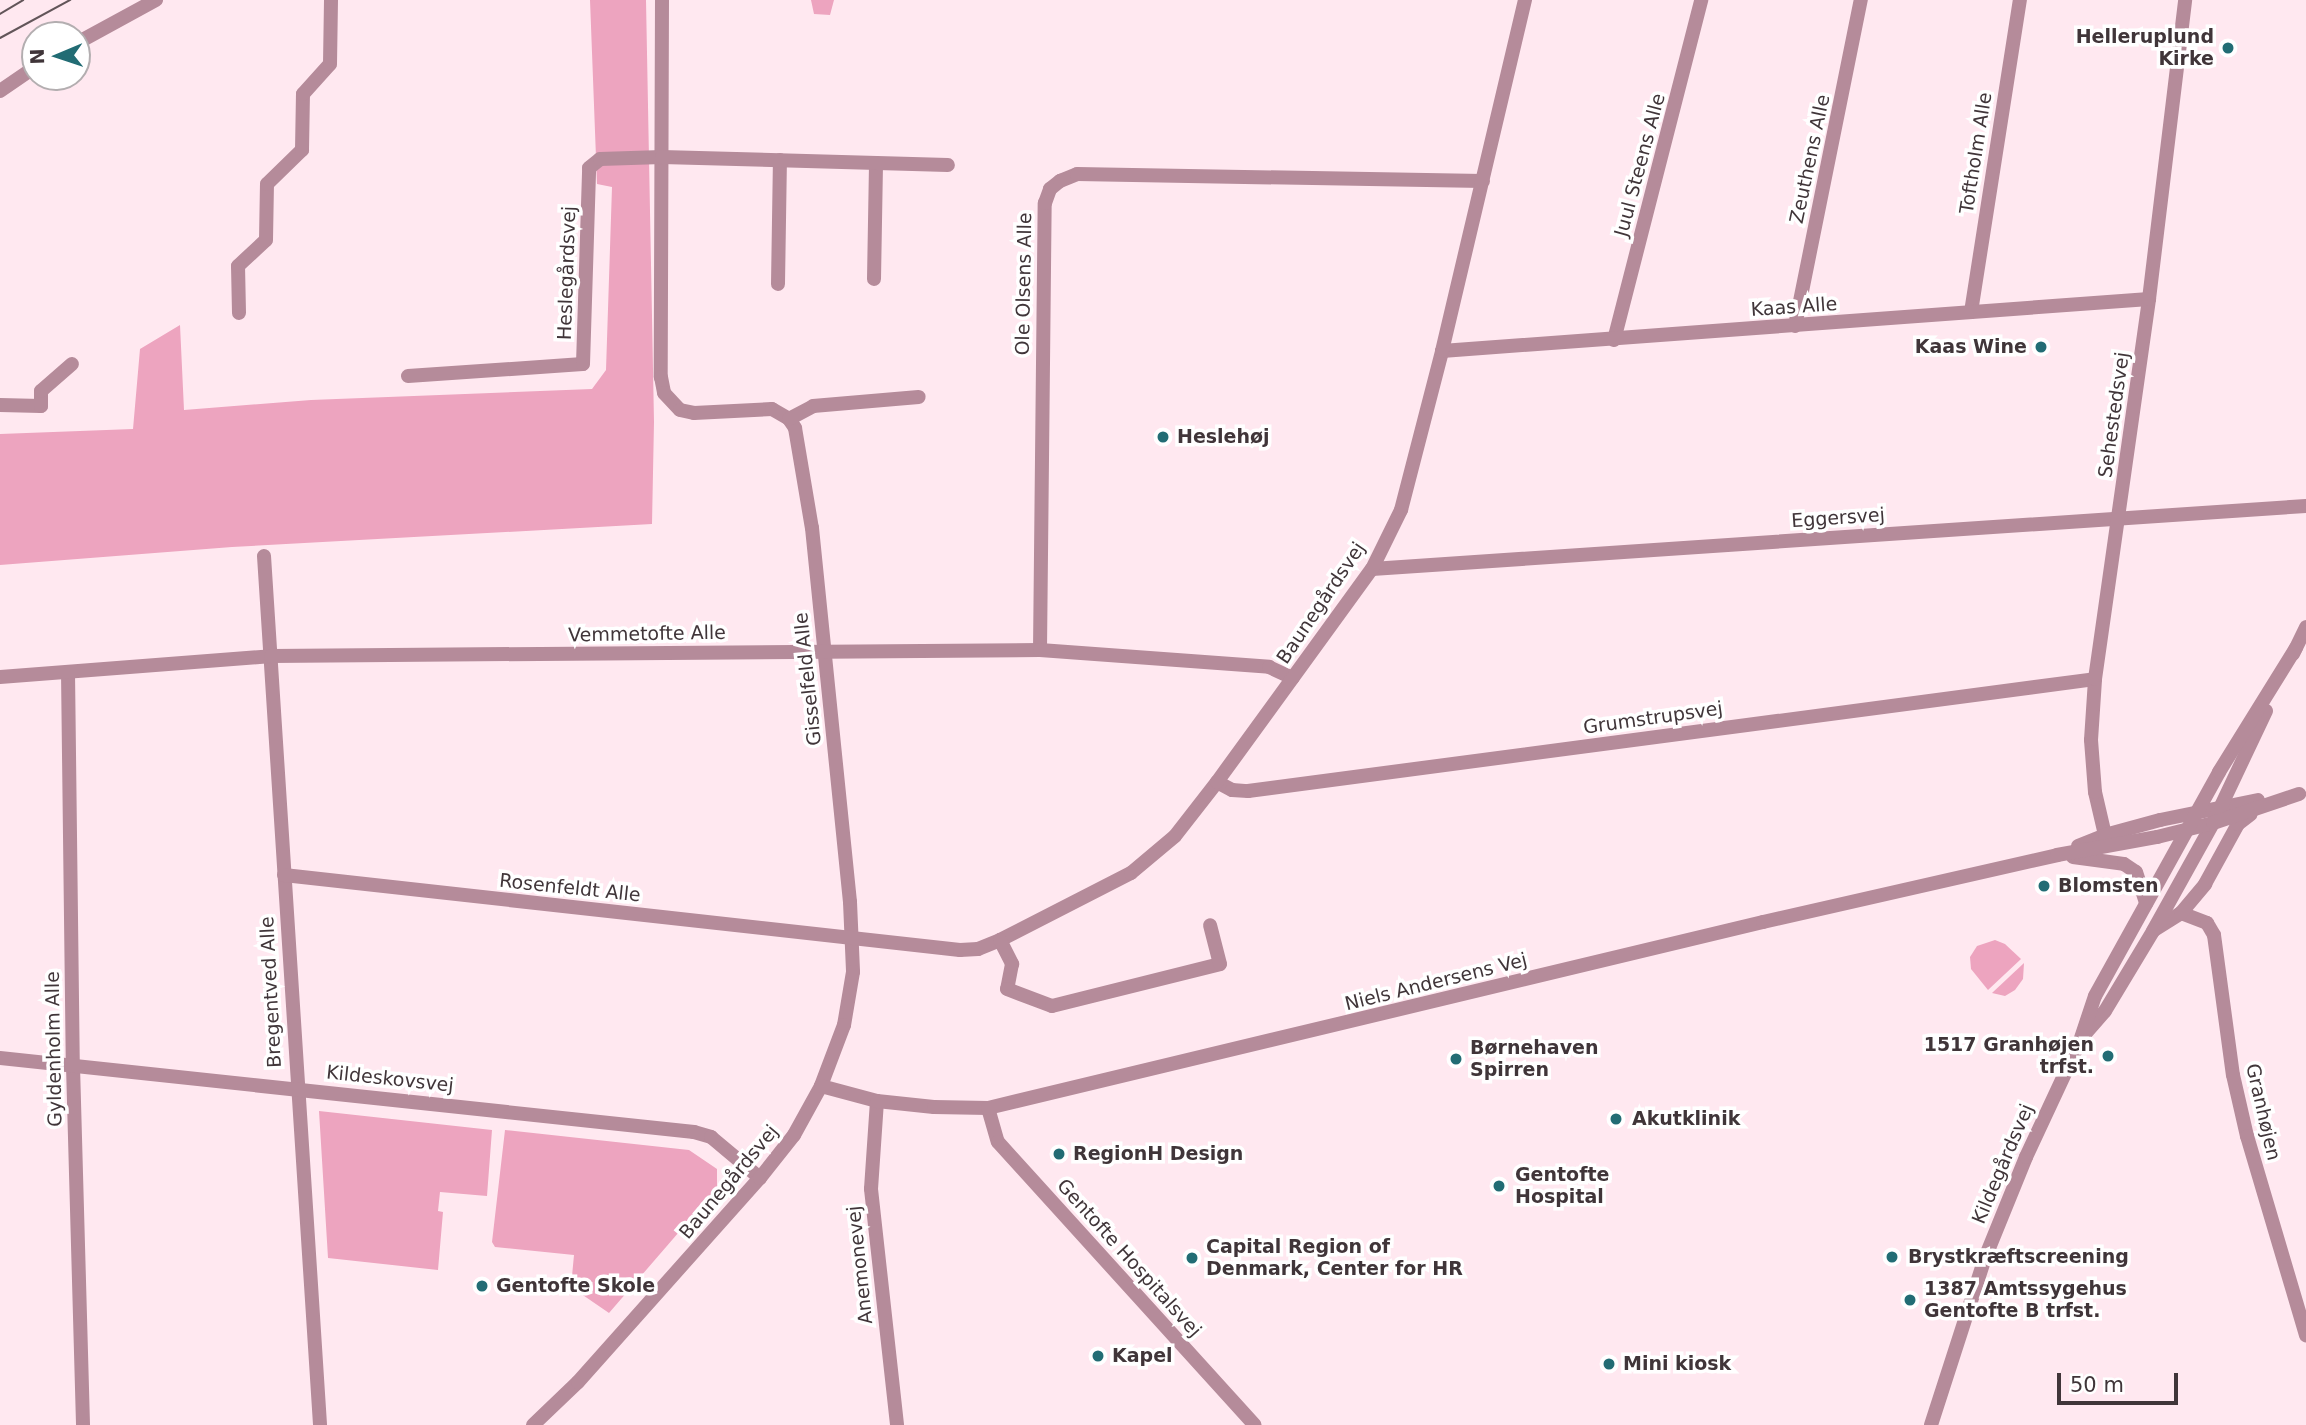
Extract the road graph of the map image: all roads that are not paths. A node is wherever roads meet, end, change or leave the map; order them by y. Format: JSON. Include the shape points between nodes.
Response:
{"nodes":[{"id":1,"x":156,"y":0,"type":"edge"},
{"id":2,"x":331,"y":0,"type":"edge"},
{"id":3,"x":662,"y":0,"type":"edge"},
{"id":4,"x":1525,"y":0,"type":"edge"},
{"id":5,"x":1701,"y":0,"type":"edge"},
{"id":6,"x":1861,"y":0,"type":"edge"},
{"id":7,"x":2020,"y":0,"type":"edge"},
{"id":8,"x":2185,"y":0,"type":"edge"},
{"id":9,"x":91,"y":35,"type":"edge"},
{"id":10,"x":21,"y":77,"type":"edge"},
{"id":11,"x":0,"y":91,"type":"edge"},
{"id":12,"x":662,"y":157,"type":"junction"},
{"id":13,"x":780,"y":160,"type":"junction"},
{"id":14,"x":877,"y":163,"type":"junction"},
{"id":15,"x":948,"y":165,"type":"dead end"},
{"id":16,"x":1483,"y":181,"type":"junction"},
{"id":17,"x":874,"y":279,"type":"dead end"},
{"id":18,"x":778,"y":284,"type":"dead end"},
{"id":19,"x":2149,"y":299,"type":"junction"},
{"id":20,"x":1971,"y":312,"type":"junction"},
{"id":21,"x":239,"y":313,"type":"dead end"},
{"id":22,"x":1795,"y":326,"type":"junction"},
{"id":23,"x":1614,"y":340,"type":"junction"},
{"id":24,"x":1442,"y":352,"type":"junction"},
{"id":25,"x":72,"y":364,"type":"dead end"},
{"id":26,"x":408,"y":376,"type":"dead end"},
{"id":27,"x":919,"y":397,"type":"dead end"},
{"id":28,"x":0,"y":405,"type":"edge"},
{"id":29,"x":789,"y":419,"type":"junction"},
{"id":30,"x":2306,"y":506,"type":"edge"},
{"id":31,"x":2119,"y":518,"type":"junction"},
{"id":32,"x":264,"y":556,"type":"dead end"},
{"id":33,"x":1372,"y":569,"type":"junction"},
{"id":34,"x":2306,"y":627,"type":"edge"},
{"id":35,"x":2296,"y":648,"type":"junction"},
{"id":36,"x":1040,"y":650,"type":"junction"},
{"id":37,"x":825,"y":651,"type":"junction"},
{"id":38,"x":271,"y":656,"type":"junction"},
{"id":39,"x":68,"y":672,"type":"junction"},
{"id":40,"x":0,"y":677,"type":"edge"},
{"id":41,"x":1293,"y":678,"type":"junction"},
{"id":42,"x":2095,"y":678,"type":"junction"},
{"id":43,"x":1217,"y":782,"type":"junction"},
{"id":44,"x":2302,"y":793,"type":"edge"},
{"id":45,"x":2220,"y":807,"type":"junction"},
{"id":46,"x":2260,"y":807,"type":"junction"},
{"id":47,"x":2196,"y":812,"type":"junction"},
{"id":48,"x":2213,"y":823,"type":"junction"},
{"id":49,"x":2186,"y":830,"type":"junction"},
{"id":50,"x":2107,"y":841,"type":"junction"},
{"id":51,"x":2057,"y":855,"type":"junction"},
{"id":52,"x":2114,"y":862,"type":"junction"},
{"id":53,"x":284,"y":875,"type":"junction"},
{"id":54,"x":2146,"y":903,"type":"junction"},
{"id":55,"x":2181,"y":913,"type":"junction"},
{"id":56,"x":1210,"y":925,"type":"dead end"},
{"id":57,"x":2153,"y":931,"type":"junction"},
{"id":58,"x":852,"y":938,"type":"junction"},
{"id":59,"x":1000,"y":940,"type":"junction"},
{"id":60,"x":2080,"y":1041,"type":"junction"},
{"id":61,"x":0,"y":1058,"type":"edge"},
{"id":62,"x":73,"y":1066,"type":"junction"},
{"id":63,"x":821,"y":1086,"type":"junction"},
{"id":64,"x":296,"y":1089,"type":"junction"},
{"id":65,"x":877,"y":1101,"type":"junction"},
{"id":66,"x":988,"y":1108,"type":"junction"},
{"id":67,"x":760,"y":1178,"type":"junction"},
{"id":68,"x":2306,"y":1335,"type":"edge"},
{"id":69,"x":83,"y":1425,"type":"edge"},
{"id":70,"x":320,"y":1425,"type":"edge"},
{"id":71,"x":533,"y":1425,"type":"edge"},
{"id":72,"x":897,"y":1425,"type":"edge"},
{"id":73,"x":1255,"y":1425,"type":"edge"},
{"id":74,"x":1931,"y":1425,"type":"edge"}],
"edges":[{"from":1,"to":9,"type":"street"},
{"from":2,"to":21,"type":"street","via":[[330,64],[303,94],[302,150],[267,184],[266,240],[238,266]]},
{"from":3,"to":12,"type":"street"},
{"from":4,"to":16,"type":"street","name":"Baunegårdsvej"},
{"from":5,"to":23,"type":"street","name":"Juul Steens Alle"},
{"from":6,"to":22,"type":"street","name":"Zeuthens Alle"},
{"from":7,"to":20,"type":"street","name":"Toftholm Alle"},
{"from":8,"to":19,"type":"street","name":"Sehestedsvej"},
{"from":10,"to":11,"type":"street"},
{"from":12,"to":13,"type":"street"},
{"from":12,"to":26,"type":"street","name":"Heslegårdsvej","via":[[600,159],[589,168],[583,364]]},
{"from":12,"to":29,"type":"street","via":[[664,393],[680,410],[694,413],[772,409]]},
{"from":13,"to":14,"type":"street"},
{"from":13,"to":18,"type":"street"},
{"from":14,"to":15,"type":"street"},
{"from":14,"to":17,"type":"street"},
{"from":16,"to":24,"type":"street","name":"Baunegårdsvej"},
{"from":16,"to":36,"type":"street","name":"Ole Olsens Alle","via":[[1077,174],[1050,190],[1045,204]]},
{"from":19,"to":20,"type":"street","name":"Kaas Alle"},
{"from":19,"to":31,"type":"street","name":"Sehestedsvej"},
{"from":20,"to":22,"type":"street","name":"Kaas Alle"},
{"from":22,"to":23,"type":"street","name":"Kaas Alle"},
{"from":23,"to":24,"type":"street","name":"Kaas Alle"},
{"from":24,"to":33,"type":"street","name":"Baunegårdsvej","via":[[1408,487]]},
{"from":25,"to":28,"type":"street","via":[[41,391],[41,406]]},
{"from":27,"to":29,"type":"street","via":[[813,406]]},
{"from":29,"to":37,"type":"street","name":"Gisselfeld Alle","via":[[795,428],[812,528]]},
{"from":30,"to":31,"type":"street","name":"Eggersvej"},
{"from":31,"to":33,"type":"street","name":"Eggersvej"},
{"from":31,"to":42,"type":"street","name":"Sehestedsvej"},
{"from":32,"to":38,"type":"street","name":"Bregentved Alle"},
{"from":33,"to":41,"type":"street","name":"Baunegårdsvej"},
{"from":34,"to":35,"type":"street","name":"Kildegårdsvej"},
{"from":35,"to":45,"type":"street","name":"Kildegårdsvej"},
{"from":35,"to":47,"type":"street","name":"Kildegårdsvej"},
{"from":36,"to":37,"type":"street","name":"Vemmetofte Alle"},
{"from":36,"to":41,"type":"street","name":"Vemmetofte Alle","via":[[1269,667]]},
{"from":37,"to":38,"type":"street","name":"Vemmetofte Alle"},
{"from":37,"to":58,"type":"street","name":"Gisselfeld Alle"},
{"from":38,"to":39,"type":"street","name":"Vemmetofte Alle"},
{"from":38,"to":53,"type":"street","name":"Bregentved Alle"},
{"from":39,"to":40,"type":"street","name":"Vemmetofte Alle"},
{"from":39,"to":62,"type":"street","name":"Gyldenholm Alle"},
{"from":41,"to":43,"type":"street","name":"Baunegårdsvej"},
{"from":42,"to":43,"type":"street","name":"Grumstrupsvej","via":[[1248,791],[1232,790]]},
{"from":42,"to":50,"type":"street","name":"Sehestedsvej","via":[[2091,740],[2095,792]]},
{"from":43,"to":59,"type":"street","name":"Baunegårdsvej","via":[[1175,836],[1131,873]]},
{"from":44,"to":45,"type":"street","name":"Niels Andersens Vej"},
{"from":44,"to":46,"type":"street","name":"Niels Andersens Vej"},
{"from":45,"to":47,"type":"street","name":"Niels Andersens Vej"},
{"from":45,"to":48,"type":"street","name":"Kildegårdsvej"},
{"from":46,"to":48,"type":"street","name":"Niels Andersens Vej"},
{"from":46,"to":55,"type":"street","name":"Kildegårdsvej","via":[[2238,824],[2205,884]]},
{"from":47,"to":49,"type":"street","name":"Kildegårdsvej"},
{"from":47,"to":50,"type":"street","name":"Niels Andersens Vej"},
{"from":48,"to":49,"type":"street","name":"Niels Andersens Vej"},
{"from":48,"to":57,"type":"street","name":"Kildegårdsvej"},
{"from":49,"to":50,"type":"street","name":"Niels Andersens Vej"},
{"from":49,"to":54,"type":"street","name":"Kildegårdsvej"},
{"from":50,"to":51,"type":"street","name":"Niels Andersens Vej"},
{"from":50,"to":52,"type":"street","name":"Sehestedsvej"},
{"from":51,"to":52,"type":"street"},
{"from":51,"to":66,"type":"street","name":"Niels Andersens Vej"},
{"from":52,"to":54,"type":"street","via":[[2136,872]]},
{"from":53,"to":58,"type":"street","name":"Rosenfeldt Alle"},
{"from":53,"to":64,"type":"street","name":"Bregentved Alle"},
{"from":54,"to":60,"type":"street","name":"Kildegårdsvej","via":[[2095,996]]},
{"from":55,"to":57,"type":"street","name":"Kildegårdsvej"},
{"from":55,"to":68,"type":"street","name":"Granhøjen","via":[[2207,923],[2214,935],[2241,1111]]},
{"from":56,"to":59,"type":"street","via":[[1220,964],[1052,1006],[1007,989],[1013,964]]},
{"from":57,"to":60,"type":"street","name":"Kildegårdsvej","via":[[2105,1011]]},
{"from":58,"to":59,"type":"street","name":"Baunegårdsvej","via":[[960,950]]},
{"from":58,"to":63,"type":"street","name":"Baunegårdsvej","via":[[853,972],[844,1025]]},
{"from":60,"to":74,"type":"street","name":"Kildegårdsvej","via":[[1984,1258]]},
{"from":61,"to":62,"type":"street","name":"Kildeskovsvej"},
{"from":62,"to":64,"type":"street","name":"Kildeskovsvej"},
{"from":62,"to":69,"type":"street","name":"Gyldenholm Alle"},
{"from":63,"to":65,"type":"street","name":"Niels Andersens Vej"},
{"from":63,"to":67,"type":"street","name":"Baunegårdsvej","via":[[794,1135]]},
{"from":64,"to":67,"type":"street","name":"Kildeskovsvej","via":[[694,1132],[711,1138]]},
{"from":64,"to":70,"type":"street","name":"Bregentved Alle"},
{"from":65,"to":66,"type":"street","name":"Niels Andersens Vej"},
{"from":65,"to":72,"type":"street","name":"Anemonevej","via":[[871,1189]]},
{"from":66,"to":73,"type":"street","name":"Gentofte Hospitalsvej","via":[[999,1143]]},
{"from":67,"to":71,"type":"street","name":"Baunegårdsvej","via":[[578,1382]]}]}
